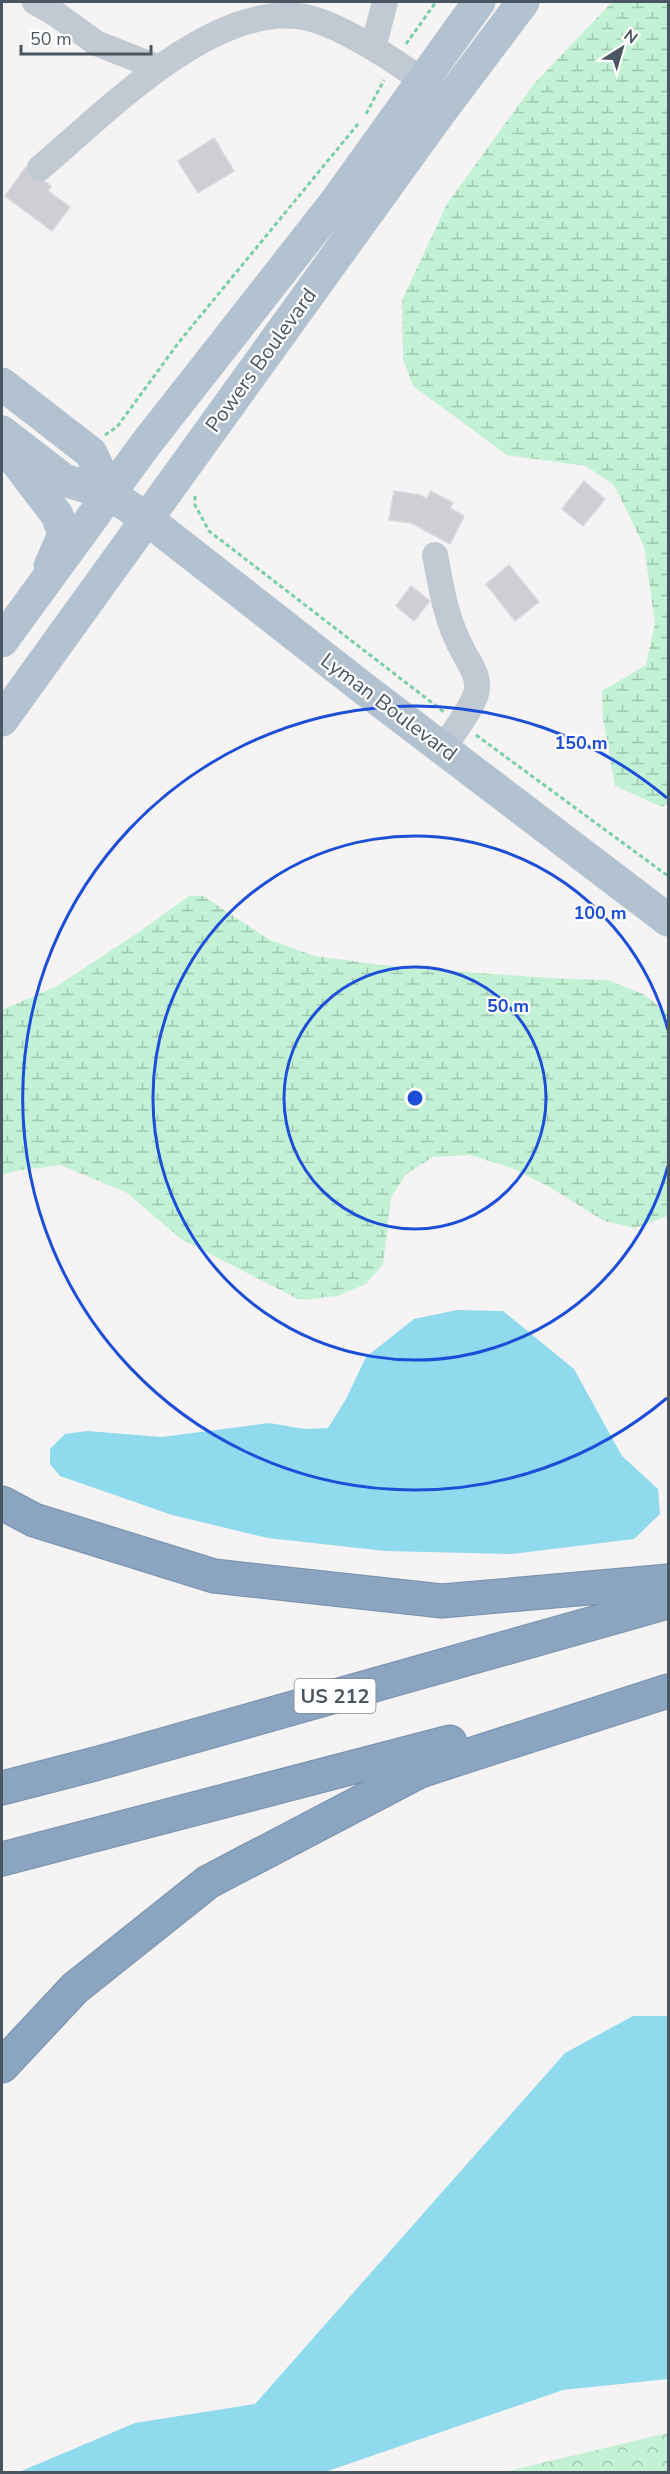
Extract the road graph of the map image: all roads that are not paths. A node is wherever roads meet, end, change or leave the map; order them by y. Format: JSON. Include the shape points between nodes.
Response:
{"nodes":[{"id":1,"x":35,"y":2,"type":"edge"},
{"id":2,"x":385,"y":2,"type":"edge"},
{"id":3,"x":479,"y":2,"type":"edge"},
{"id":4,"x":523,"y":2,"type":"edge"},
{"id":5,"x":383,"y":54,"type":"junction"},
{"id":6,"x":159,"y":68,"type":"junction"},
{"id":7,"x":423,"y":81,"type":"junction"},
{"id":8,"x":449,"y":100,"type":"junction"},
{"id":9,"x":40,"y":168,"type":"dead end"},
{"id":10,"x":2,"y":384,"type":"edge"},
{"id":11,"x":2,"y":432,"type":"edge"},
{"id":12,"x":2,"y":443,"type":"edge"},
{"id":13,"x":110,"y":494,"type":"junction"},
{"id":14,"x":147,"y":519,"type":"junction"},
{"id":15,"x":435,"y":555,"type":"dead end"},
{"id":16,"x":36,"y":594,"type":"junction"},
{"id":17,"x":2,"y":641,"type":"edge"},
{"id":18,"x":2,"y":720,"type":"edge"},
{"id":19,"x":451,"y":736,"type":"junction"},
{"id":20,"x":669,"y":920,"type":"edge"},
{"id":21,"x":2,"y":1503,"type":"edge"},
{"id":22,"x":669,"y":1581,"type":"edge"},
{"id":23,"x":669,"y":1602,"type":"edge"},
{"id":24,"x":669,"y":1684,"type":"edge"},
{"id":25,"x":669,"y":1691,"type":"edge"},
{"id":26,"x":2,"y":1788,"type":"edge"},
{"id":27,"x":2,"y":1859,"type":"edge"},
{"id":28,"x":2,"y":2066,"type":"edge"}],
"edges":[{"from":1,"to":6,"type":"street","via":[[96,44]]},
{"from":2,"to":5,"type":"street"},
{"from":3,"to":7,"type":"main road","name":"Powers Boulevard"},
{"from":4,"to":8,"type":"main road","name":"Powers Boulevard"},
{"from":5,"to":6,"type":"street","via":[[323,22],[299,16],[270,16],[209,38]]},
{"from":5,"to":7,"type":"street"},
{"from":6,"to":9,"type":"street"},
{"from":7,"to":8,"type":"street"},
{"from":7,"to":13,"type":"main road","name":"Powers Boulevard","via":[[334,204]]},
{"from":8,"to":14,"type":"main road","name":"Powers Boulevard"},
{"from":10,"to":13,"type":"main road","via":[[91,453]]},
{"from":11,"to":13,"type":"main road","name":"Lyman Boulevard","via":[[64,480]]},
{"from":12,"to":16,"type":"main road","via":[[42,492],[64,534]]},
{"from":13,"to":14,"type":"main road","name":"Lyman Boulevard"},
{"from":13,"to":16,"type":"main road","name":"Powers Boulevard"},
{"from":14,"to":18,"type":"main road","name":"Powers Boulevard"},
{"from":14,"to":19,"type":"main road","name":"Lyman Boulevard"},
{"from":15,"to":19,"type":"street","via":[[452,633],[477,678],[476,696]]},
{"from":16,"to":17,"type":"main road","name":"Powers Boulevard"},
{"from":19,"to":20,"type":"main road","name":"Lyman Boulevard"},
{"from":21,"to":22,"type":"highway","via":[[34,1520],[214,1576],[442,1602]]},
{"from":23,"to":26,"type":"highway","number":"US 212"},
{"from":24,"to":27,"type":"highway"},
{"from":25,"to":28,"type":"highway","via":[[420,1771],[208,1882],[75,1988]]}]}
